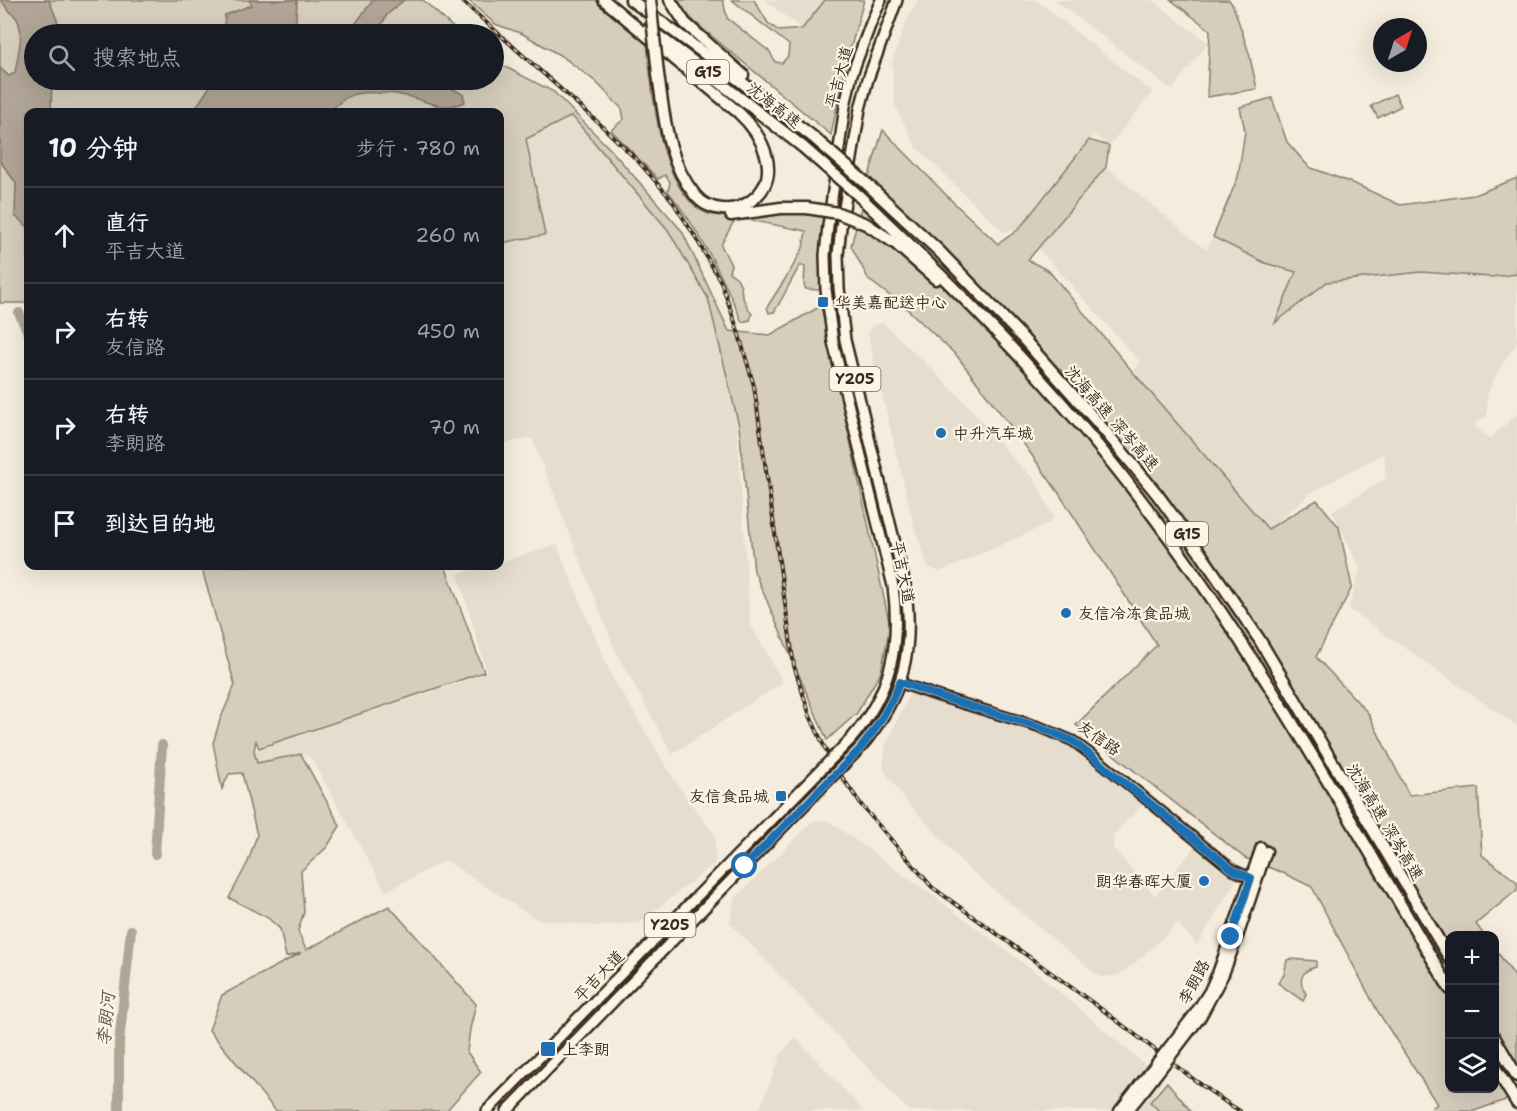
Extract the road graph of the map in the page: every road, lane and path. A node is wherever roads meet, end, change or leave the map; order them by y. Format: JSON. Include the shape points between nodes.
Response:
{"nodes":[{"id":1,"x":604,"y":0,"type":"edge"},
{"id":2,"x":610,"y":0,"type":"edge"},
{"id":3,"x":631,"y":0,"type":"edge"},
{"id":4,"x":644,"y":0,"type":"edge"},
{"id":5,"x":650,"y":0,"type":"edge"},
{"id":6,"x":670,"y":0,"type":"edge"},
{"id":7,"x":881,"y":0,"type":"edge"},
{"id":8,"x":897,"y":0,"type":"edge"},
{"id":9,"x":655,"y":72,"type":"junction"},
{"id":10,"x":813,"y":137,"type":"junction"},
{"id":11,"x":803,"y":147,"type":"joint"},
{"id":12,"x":1009,"y":344,"type":"junction"},
{"id":13,"x":900,"y":680,"type":"junction"},
{"id":14,"x":1252,"y":875,"type":"junction"},
{"id":15,"x":1445,"y":952,"type":"edge"},
{"id":16,"x":1447,"y":985,"type":"edge"},
{"id":17,"x":1198,"y":1015,"type":"junction"},
{"id":18,"x":1495,"y":1039,"type":"edge"},
{"id":19,"x":1499,"y":1074,"type":"edge"},
{"id":20,"x":1517,"y":1076,"type":"edge"},
{"id":21,"x":1517,"y":1103,"type":"edge"},
{"id":22,"x":487,"y":1111,"type":"edge"},
{"id":23,"x":507,"y":1111,"type":"edge"},
{"id":24,"x":1119,"y":1111,"type":"edge"},
{"id":25,"x":1128,"y":1111,"type":"edge"}],
"edges":[{"from":1,"to":9,"type":"highway","via":[[753,128],[764,147],[767,175],[761,192],[746,205],[726,210],[709,206],[696,197],[670,146]]},
{"from":2,"to":11,"type":"highway","name":"沈海高速","number":"G15"},
{"from":3,"to":10,"type":"highway","name":"沈海高速 深岑高速","number":"G15"},
{"from":4,"to":9,"type":"highway"},
{"from":5,"to":9,"type":"highway","bridge":true},
{"from":6,"to":10,"type":"highway","via":[[696,34]]},
{"from":7,"to":22,"type":"main road","name":"平吉大道","number":"Y205","bridge":true,"via":[[852,74],[825,255],[832,342],[896,607],[890,670],[876,706],[851,739]]},
{"from":8,"to":13,"type":"main road","name":"平吉大道","number":"Y205","via":[[860,109],[838,266],[845,340],[909,606]]},
{"from":9,"to":12,"type":"highway","bridge":true,"via":[[665,147],[692,201],[706,211],[726,215],[807,208],[838,213],[866,224],[895,243]]},
{"from":10,"to":15,"type":"highway","name":"沈海高速 深岑高速","number":"G15","bridge":true,"via":[[939,251],[1019,334],[1157,494],[1259,639]]},
{"from":11,"to":12,"type":"highway","name":"沈海高速 深岑高速","number":"G15","bridge":true,"via":[[930,263]]},
{"from":12,"to":16,"type":"highway","name":"沈海高速 深岑高速","number":"G15","via":[[1132,488],[1248,652]]},
{"from":13,"to":14,"type":"street","name":"友信路","via":[[1073,741],[1233,870]]},
{"from":13,"to":23,"type":"main road","name":"平吉大道","number":"Y205","bridge":true,"via":[[887,712],[860,749]]},
{"from":14,"to":17,"type":"street","name":"李朗路"},
{"from":14,"to":17,"type":"street","name":"李朗路","via":[[1264,849],[1224,974]]},
{"from":17,"to":24,"type":"street","name":"李朗路","bridge":true},
{"from":17,"to":25,"type":"street","name":"李朗路","bridge":true},
{"from":18,"to":20,"type":"highway"},
{"from":19,"to":21,"type":"highway"}]}
